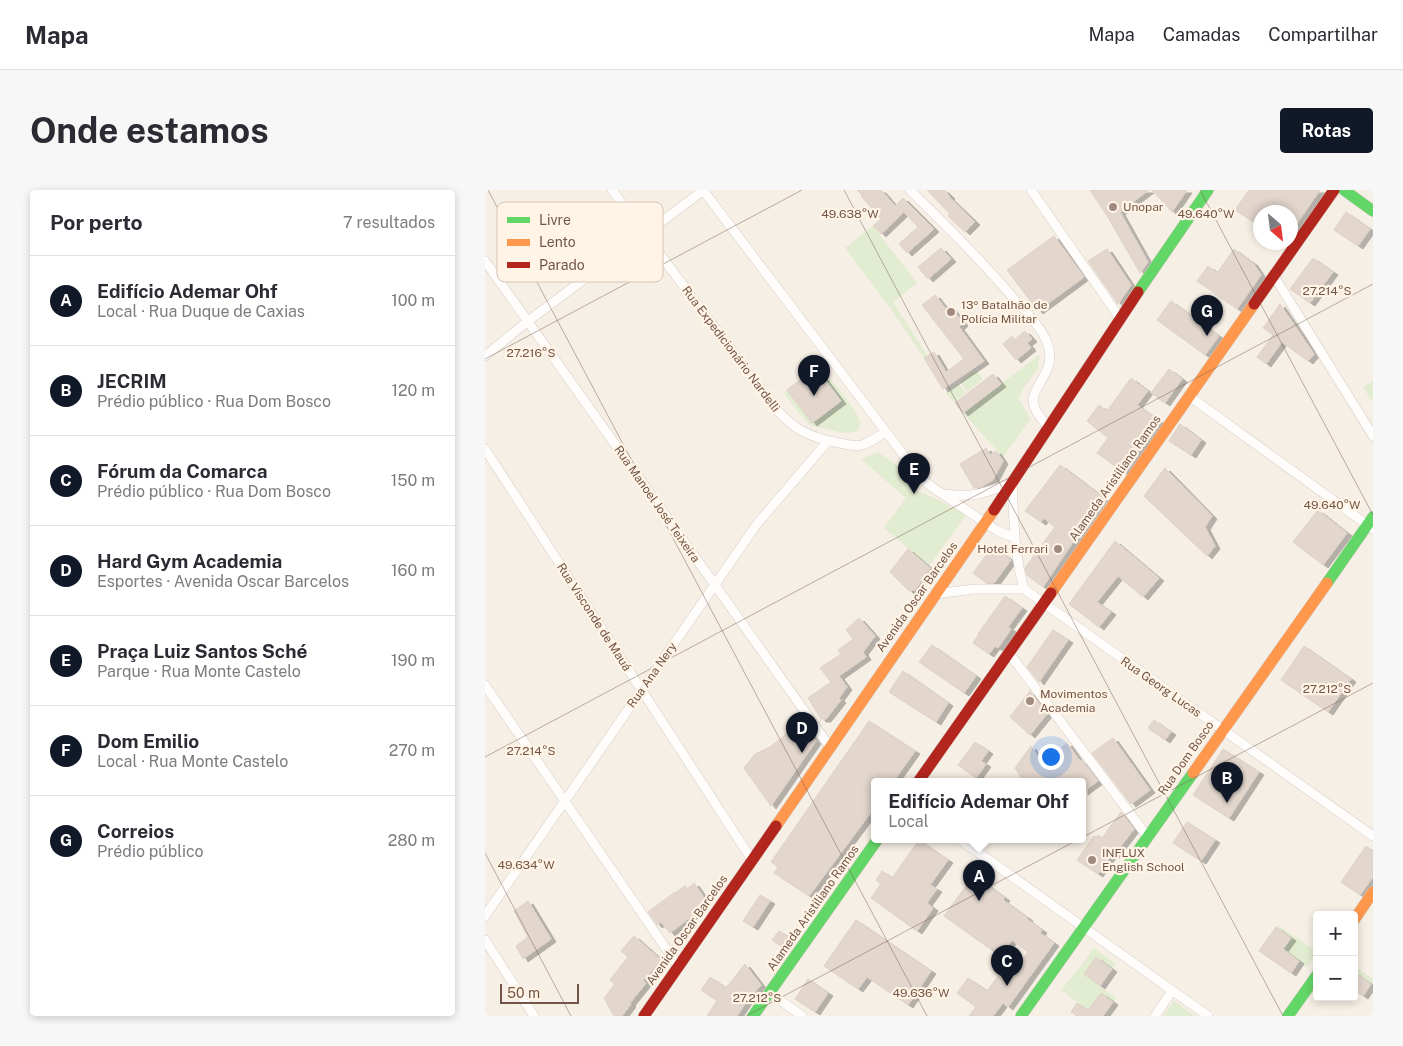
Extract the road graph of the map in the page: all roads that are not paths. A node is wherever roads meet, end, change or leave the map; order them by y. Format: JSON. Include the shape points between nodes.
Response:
{"nodes":[{"id":1,"x":612,"y":190,"type":"edge"},
{"id":2,"x":703,"y":190,"type":"edge"},
{"id":3,"x":909,"y":190,"type":"edge"},
{"id":4,"x":1031,"y":190,"type":"edge"},
{"id":5,"x":1208,"y":190,"type":"edge"},
{"id":6,"x":1334,"y":190,"type":"edge"},
{"id":7,"x":1344,"y":190,"type":"edge"},
{"id":8,"x":621,"y":202,"type":"edge"},
{"id":9,"x":1373,"y":211,"type":"edge"},
{"id":10,"x":663,"y":220,"type":"edge"},
{"id":11,"x":663,"y":258,"type":"edge"},
{"id":12,"x":485,"y":261,"type":"edge"},
{"id":13,"x":1274,"y":276,"type":"junction"},
{"id":14,"x":497,"y":278,"type":"edge"},
{"id":15,"x":500,"y":282,"type":"edge"},
{"id":16,"x":581,"y":282,"type":"edge"},
{"id":17,"x":1120,"y":318,"type":"junction"},
{"id":18,"x":528,"y":322,"type":"junction"},
{"id":19,"x":485,"y":356,"type":"edge"},
{"id":20,"x":1189,"y":396,"type":"junction"},
{"id":21,"x":1049,"y":428,"type":"junction"},
{"id":22,"x":885,"y":432,"type":"junction"},
{"id":23,"x":1373,"y":436,"type":"edge"},
{"id":24,"x":828,"y":441,"type":"junction"},
{"id":25,"x":485,"y":449,"type":"edge"},
{"id":26,"x":1012,"y":483,"type":"junction"},
{"id":27,"x":942,"y":494,"type":"junction"},
{"id":28,"x":986,"y":522,"type":"junction"},
{"id":29,"x":1371,"y":524,"type":"edge"},
{"id":30,"x":1015,"y":538,"type":"junction"},
{"id":31,"x":715,"y":585,"type":"junction"},
{"id":32,"x":1024,"y":589,"type":"junction"},
{"id":33,"x":935,"y":594,"type":"junction"},
{"id":34,"x":1044,"y":603,"type":"junction"},
{"id":35,"x":1009,"y":653,"type":"junction"},
{"id":36,"x":485,"y":685,"type":"edge"},
{"id":37,"x":642,"y":690,"type":"junction"},
{"id":38,"x":1223,"y":730,"type":"junction"},
{"id":39,"x":831,"y":747,"type":"junction"},
{"id":40,"x":921,"y":778,"type":"edge"},
{"id":41,"x":565,"y":801,"type":"junction"},
{"id":42,"x":1147,"y":836,"type":"junction"},
{"id":43,"x":1373,"y":836,"type":"edge"},
{"id":44,"x":875,"y":843,"type":"edge"},
{"id":45,"x":965,"y":843,"type":"edge"},
{"id":46,"x":752,"y":860,"type":"junction"},
{"id":47,"x":1373,"y":892,"type":"edge"},
{"id":48,"x":1358,"y":914,"type":"edge"},
{"id":49,"x":485,"y":916,"type":"edge"},
{"id":50,"x":1083,"y":928,"type":"junction"},
{"id":51,"x":485,"y":940,"type":"edge"},
{"id":52,"x":679,"y":966,"type":"junction"},
{"id":53,"x":1313,"y":981,"type":"edge"},
{"id":54,"x":1173,"y":991,"type":"junction"},
{"id":55,"x":770,"y":993,"type":"junction"},
{"id":56,"x":535,"y":1016,"type":"edge"},
{"id":57,"x":644,"y":1016,"type":"edge"},
{"id":58,"x":753,"y":1016,"type":"edge"},
{"id":59,"x":802,"y":1016,"type":"edge"},
{"id":60,"x":1021,"y":1016,"type":"edge"},
{"id":61,"x":1155,"y":1016,"type":"edge"},
{"id":62,"x":1208,"y":1016,"type":"edge"},
{"id":63,"x":1288,"y":1016,"type":"edge"}],
"edges":[{"from":1,"to":8,"type":"street","name":"Rua Expedicionário Nardelli"},
{"from":2,"to":10,"type":"street"},
{"from":2,"to":22,"type":"street"},
{"from":3,"to":21,"type":"street","via":[[971,250],[1025,310],[1046,340],[1049,361],[1035,391],[1033,405]]},
{"from":4,"to":17,"type":"street"},
{"from":5,"to":17,"type":"main road","name":"Avenida Oscar Barcelos"},
{"from":6,"to":13,"type":"main road","name":"Alameda Aristiliano Ramos"},
{"from":7,"to":9,"type":"main road"},
{"from":11,"to":24,"type":"street","name":"Rua Expedicionário Nardelli","via":[[779,413],[797,429]]},
{"from":12,"to":14,"type":"street","name":"Rua Manoel José Teixeira"},
{"from":13,"to":20,"type":"main road","name":"Alameda Aristiliano Ramos"},
{"from":13,"to":23,"type":"street"},
{"from":15,"to":18,"type":"street","name":"Rua Manoel José Teixeira"},
{"from":16,"to":18,"type":"street"},
{"from":17,"to":21,"type":"main road","name":"Avenida Oscar Barcelos"},
{"from":18,"to":19,"type":"street"},
{"from":18,"to":31,"type":"street","name":"Rua Manoel José Teixeira"},
{"from":20,"to":29,"type":"street"},
{"from":20,"to":34,"type":"main road","name":"Alameda Aristiliano Ramos"},
{"from":21,"to":26,"type":"main road","name":"Avenida Oscar Barcelos"},
{"from":22,"to":24,"type":"street","name":"Rua Expedicionário Nardelli","via":[[860,445]]},
{"from":22,"to":27,"type":"street","via":[[926,482]]},
{"from":24,"to":31,"type":"street","name":"Rua Ana Nery","via":[[757,524]]},
{"from":25,"to":37,"type":"street","name":"Rua Visconde de Mauá"},
{"from":26,"to":27,"type":"street","via":[[976,495]]},
{"from":26,"to":28,"type":"main road","name":"Avenida Oscar Barcelos"},
{"from":26,"to":30,"type":"street"},
{"from":27,"to":28,"type":"street"},
{"from":28,"to":30,"type":"street"},
{"from":28,"to":33,"type":"main road","name":"Avenida Oscar Barcelos"},
{"from":29,"to":38,"type":"main road","name":"Rua Dom Bosco"},
{"from":30,"to":32,"type":"street"},
{"from":31,"to":37,"type":"street","name":"Rua Ana Nery"},
{"from":31,"to":39,"type":"street","name":"Rua Manoel José Teixeira"},
{"from":32,"to":33,"type":"street","via":[[975,589]]},
{"from":32,"to":34,"type":"street","name":"Rua Georg Lucas"},
{"from":33,"to":39,"type":"main road","name":"Avenida Oscar Barcelos"},
{"from":34,"to":35,"type":"main road","name":"Alameda Aristiliano Ramos"},
{"from":34,"to":38,"type":"street","name":"Rua Georg Lucas"},
{"from":35,"to":40,"type":"main road","name":"Alameda Aristiliano Ramos"},
{"from":35,"to":42,"type":"street"},
{"from":36,"to":41,"type":"street"},
{"from":37,"to":41,"type":"street","name":"Rua Ana Nery"},
{"from":37,"to":46,"type":"street","name":"Rua Visconde de Mauá"},
{"from":38,"to":42,"type":"main road","name":"Rua Dom Bosco"},
{"from":38,"to":43,"type":"street","name":"Rua Georg Lucas"},
{"from":39,"to":46,"type":"main road","name":"Avenida Oscar Barcelos"},
{"from":41,"to":49,"type":"street","name":"Rua Ana Nery"},
{"from":41,"to":52,"type":"street"},
{"from":42,"to":50,"type":"main road","name":"Rua Dom Bosco"},
{"from":44,"to":55,"type":"main road","name":"Alameda Aristiliano Ramos"},
{"from":45,"to":50,"type":"street"},
{"from":46,"to":52,"type":"main road","name":"Avenida Oscar Barcelos"},
{"from":47,"to":48,"type":"main road"},
{"from":50,"to":54,"type":"street"},
{"from":50,"to":60,"type":"main road","name":"Rua Dom Bosco"},
{"from":51,"to":56,"type":"street"},
{"from":52,"to":57,"type":"main road","name":"Avenida Oscar Barcelos"},
{"from":53,"to":63,"type":"main road"},
{"from":54,"to":61,"type":"street"},
{"from":54,"to":62,"type":"street"},
{"from":55,"to":58,"type":"main road","name":"Alameda Aristiliano Ramos"},
{"from":55,"to":59,"type":"street"}]}
